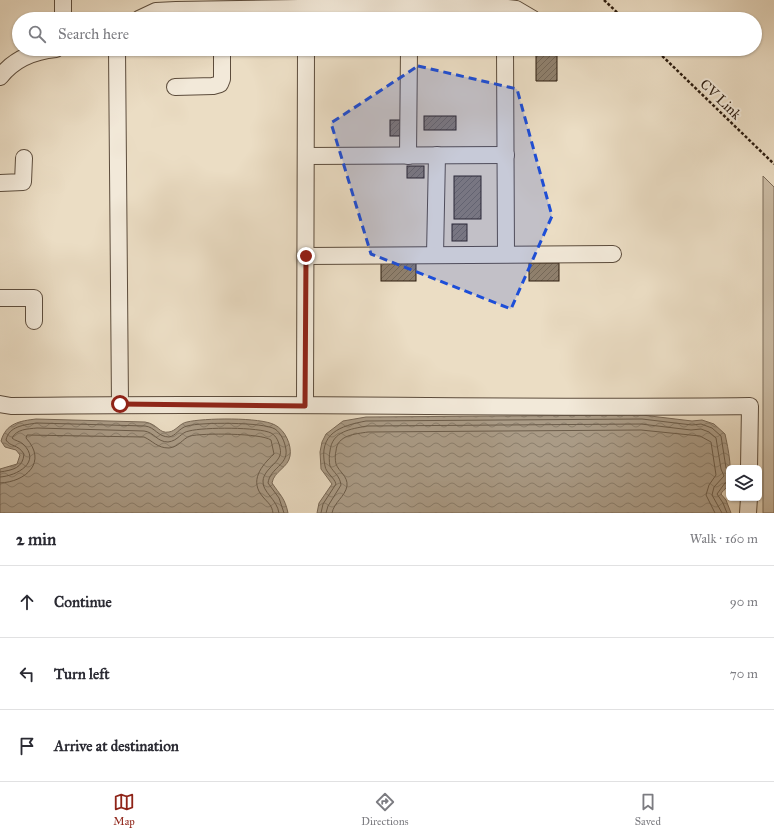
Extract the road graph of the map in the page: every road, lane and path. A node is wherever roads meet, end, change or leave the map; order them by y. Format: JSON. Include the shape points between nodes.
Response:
{"nodes":[{"id":1,"x":63,"y":0,"type":"edge"},
{"id":2,"x":604,"y":0,"type":"edge"},
{"id":3,"x":221,"y":9,"type":"edge"},
{"id":4,"x":63,"y":12,"type":"edge"},
{"id":5,"x":154,"y":12,"type":"edge"},
{"id":6,"x":285,"y":12,"type":"edge"},
{"id":7,"x":328,"y":12,"type":"edge"},
{"id":8,"x":502,"y":12,"type":"edge"},
{"id":9,"x":508,"y":12,"type":"edge"},
{"id":10,"x":521,"y":12,"type":"edge"},
{"id":11,"x":617,"y":12,"type":"edge"},
{"id":12,"x":26,"y":56,"type":"edge"},
{"id":13,"x":117,"y":56,"type":"edge"},
{"id":14,"x":222,"y":56,"type":"edge"},
{"id":15,"x":306,"y":56,"type":"edge"},
{"id":16,"x":409,"y":56,"type":"edge"},
{"id":17,"x":505,"y":56,"type":"edge"},
{"id":18,"x":662,"y":56,"type":"edge"},
{"id":19,"x":0,"y":77,"type":"edge"},
{"id":20,"x":175,"y":87,"type":"dead end"},
{"id":21,"x":437,"y":155,"type":"junction"},
{"id":22,"x":506,"y":155,"type":"junction"},
{"id":23,"x":306,"y":156,"type":"junction"},
{"id":24,"x":408,"y":156,"type":"junction"},
{"id":25,"x":24,"y":158,"type":"dead end"},
{"id":26,"x":774,"y":164,"type":"edge"},
{"id":27,"x":0,"y":182,"type":"edge"},
{"id":28,"x":506,"y":254,"type":"junction"},
{"id":29,"x":613,"y":254,"type":"dead end"},
{"id":30,"x":435,"y":255,"type":"junction"},
{"id":31,"x":306,"y":256,"type":"junction"},
{"id":32,"x":0,"y":298,"type":"edge"},
{"id":33,"x":34,"y":321,"type":"dead end"},
{"id":34,"x":0,"y":404,"type":"edge"},
{"id":35,"x":120,"y":404,"type":"junction"},
{"id":36,"x":305,"y":406,"type":"junction"},
{"id":37,"x":749,"y":465,"type":"edge"},
{"id":38,"x":748,"y":501,"type":"edge"},
{"id":39,"x":748,"y":513,"type":"edge"}],
"edges":[{"from":1,"to":4,"type":"lane"},
{"from":2,"to":11,"type":"path"},
{"from":3,"to":5,"type":"lane"},
{"from":3,"to":6,"type":"lane"},
{"from":7,"to":8,"type":"lane","via":[[483,5]]},
{"from":9,"to":10,"type":"lane","via":[[516,9]]},
{"from":12,"to":19,"type":"lane","via":[[6,69]]},
{"from":13,"to":35,"type":"lane"},
{"from":14,"to":20,"type":"lane","via":[[220,84]]},
{"from":15,"to":23,"type":"lane"},
{"from":16,"to":24,"type":"lane"},
{"from":17,"to":22,"type":"lane"},
{"from":18,"to":26,"type":"path","name":"CV Link"},
{"from":21,"to":22,"type":"lane"},
{"from":21,"to":24,"type":"lane"},
{"from":21,"to":30,"type":"lane"},
{"from":22,"to":28,"type":"lane"},
{"from":23,"to":24,"type":"lane"},
{"from":23,"to":31,"type":"lane"},
{"from":25,"to":27,"type":"lane","via":[[23,182]]},
{"from":28,"to":29,"type":"lane"},
{"from":28,"to":30,"type":"lane"},
{"from":30,"to":31,"type":"lane"},
{"from":31,"to":36,"type":"lane"},
{"from":32,"to":33,"type":"lane","via":[[34,298]]},
{"from":34,"to":35,"type":"lane"},
{"from":35,"to":36,"type":"lane"},
{"from":36,"to":37,"type":"lane","via":[[750,406]]},
{"from":38,"to":39,"type":"lane"}]}
